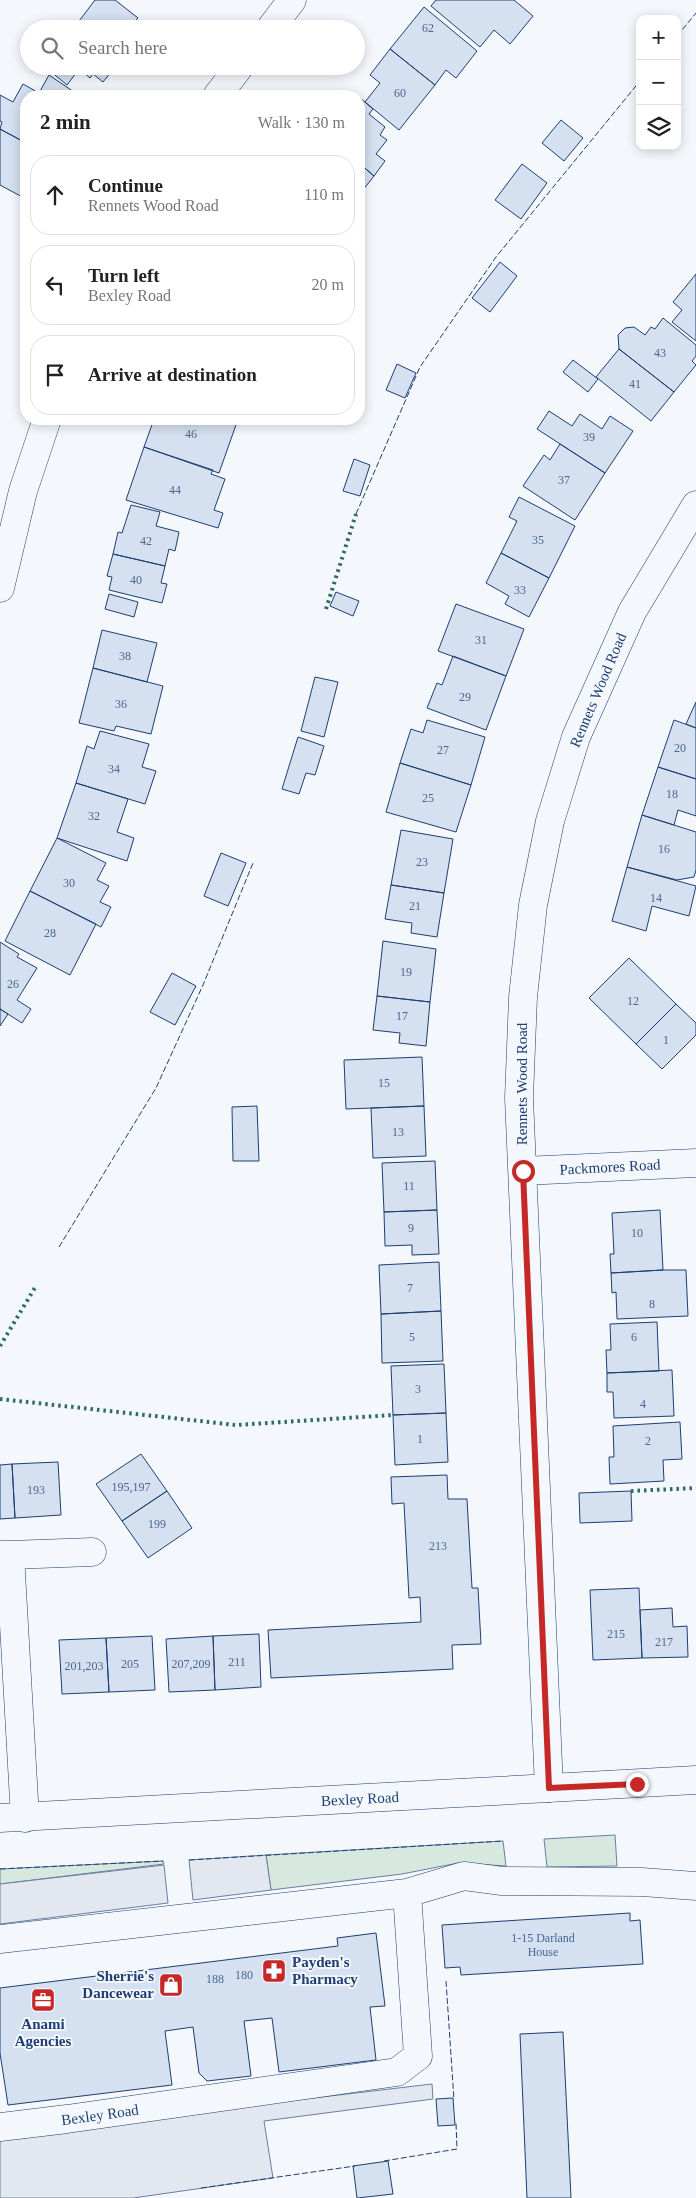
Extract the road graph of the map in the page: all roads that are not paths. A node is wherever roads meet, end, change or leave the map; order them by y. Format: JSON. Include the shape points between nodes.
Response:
{"nodes":[{"id":1,"x":292,"y":0,"type":"edge"},
{"id":2,"x":277,"y":20,"type":"edge"},
{"id":3,"x":233,"y":75,"type":"edge"},
{"id":4,"x":222,"y":90,"type":"edge"},
{"id":5,"x":45,"y":425,"type":"edge"},
{"id":6,"x":696,"y":505,"type":"edge"},
{"id":7,"x":0,"y":588,"type":"edge"},
{"id":8,"x":696,"y":1163,"type":"edge"},
{"id":9,"x":523,"y":1171,"type":"junction"},
{"id":10,"x":92,"y":1552,"type":"dead end"},
{"id":11,"x":5,"y":1555,"type":"edge"},
{"id":12,"x":696,"y":1780,"type":"edge"},
{"id":13,"x":549,"y":1788,"type":"junction"},
{"id":14,"x":12,"y":1818,"type":"edge"},
{"id":15,"x":696,"y":1886,"type":"edge"},
{"id":16,"x":407,"y":1893,"type":"junction"},
{"id":17,"x":0,"y":1939,"type":"edge"},
{"id":18,"x":0,"y":2127,"type":"edge"}],
"edges":[{"from":1,"to":2,"type":"street"},
{"from":3,"to":4,"type":"street"},
{"from":5,"to":7,"type":"street","via":[[23,490]]},
{"from":6,"to":9,"type":"street","name":"Rennets Wood Road","via":[[632,612],[576,737],[550,821],[533,905],[523,997],[519,1098]]},
{"from":8,"to":9,"type":"street","name":"Packmores Road"},
{"from":9,"to":13,"type":"street","name":"Rennets Wood Road"},
{"from":10,"to":11,"type":"street","name":"Bexley Road"},
{"from":11,"to":14,"type":"street","name":"Bexley Road"},
{"from":12,"to":13,"type":"street","name":"Bexley Road"},
{"from":13,"to":14,"type":"street","name":"Bexley Road"},
{"from":15,"to":16,"type":"street","via":[[642,1882],[502,1881],[464,1876]]},
{"from":16,"to":17,"type":"street"},
{"from":16,"to":18,"type":"street","name":"Bexley Road","via":[[418,2056],[397,2072]]}]}
